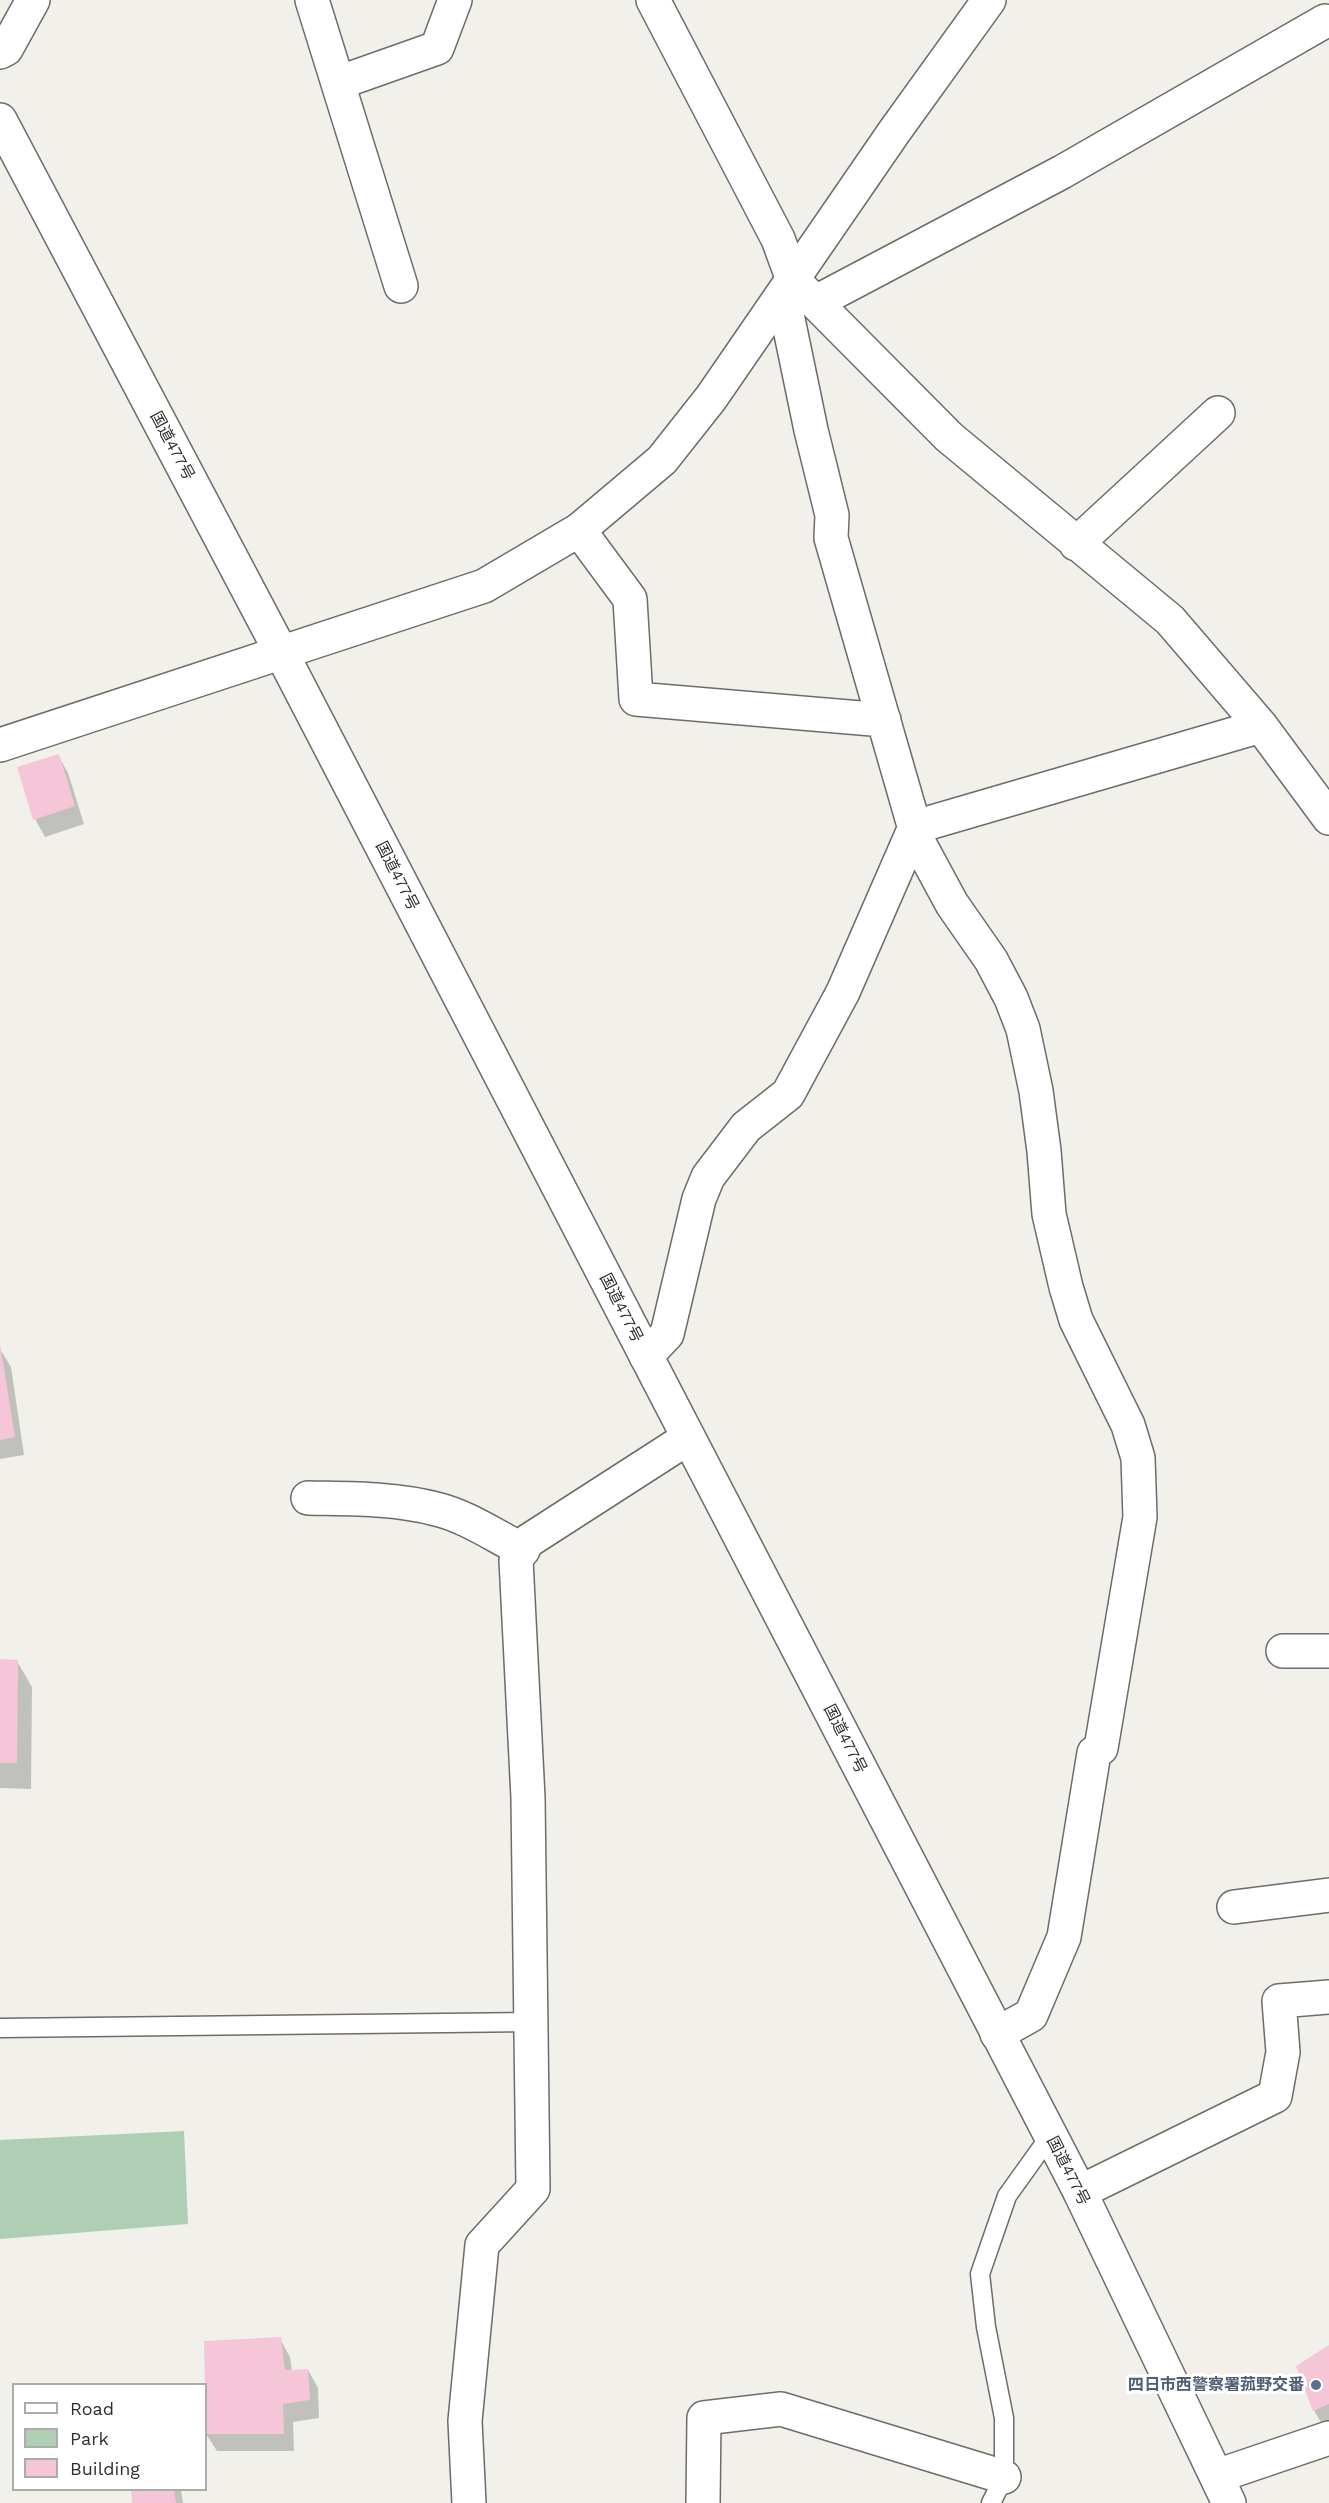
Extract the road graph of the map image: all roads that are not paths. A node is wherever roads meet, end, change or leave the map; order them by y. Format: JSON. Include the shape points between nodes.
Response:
{"nodes":[{"id":1,"x":33,"y":0,"type":"edge"},
{"id":2,"x":312,"y":0,"type":"edge"},
{"id":3,"x":455,"y":0,"type":"edge"},
{"id":4,"x":653,"y":0,"type":"edge"},
{"id":5,"x":989,"y":0,"type":"edge"},
{"id":6,"x":1322,"y":16,"type":"edge"},
{"id":7,"x":0,"y":52,"type":"edge"},
{"id":8,"x":338,"y":83,"type":"junction"},
{"id":9,"x":0,"y":120,"type":"edge"},
{"id":10,"x":401,"y":286,"type":"dead end"},
{"id":11,"x":797,"y":293,"type":"junction"},
{"id":12,"x":1218,"y":413,"type":"dead end"},
{"id":13,"x":579,"y":530,"type":"junction"},
{"id":14,"x":1076,"y":544,"type":"junction"},
{"id":15,"x":282,"y":654,"type":"junction"},
{"id":16,"x":884,"y":720,"type":"junction"},
{"id":17,"x":1261,"y":726,"type":"junction"},
{"id":18,"x":0,"y":745,"type":"edge"},
{"id":19,"x":1329,"y":818,"type":"edge"},
{"id":20,"x":915,"y":827,"type":"junction"},
{"id":21,"x":646,"y":1356,"type":"junction"},
{"id":22,"x":688,"y":1438,"type":"junction"},
{"id":23,"x":308,"y":1498,"type":"dead end"},
{"id":24,"x":523,"y":1550,"type":"junction"},
{"id":25,"x":1283,"y":1651,"type":"dead end"},
{"id":26,"x":1329,"y":1651,"type":"edge"},
{"id":27,"x":1329,"y":1895,"type":"edge"},
{"id":28,"x":1234,"y":1907,"type":"dead end"},
{"id":29,"x":1329,"y":1997,"type":"edge"},
{"id":30,"x":532,"y":2022,"type":"junction"},
{"id":31,"x":0,"y":2028,"type":"edge"},
{"id":32,"x":998,"y":2034,"type":"junction"},
{"id":33,"x":1050,"y":2136,"type":"junction"},
{"id":34,"x":1080,"y":2192,"type":"junction"},
{"id":35,"x":1329,"y":2438,"type":"edge"},
{"id":36,"x":997,"y":2490,"type":"edge"},
{"id":37,"x":1223,"y":2490,"type":"edge"},
{"id":38,"x":469,"y":2503,"type":"edge"},
{"id":39,"x":703,"y":2503,"type":"edge"}],
"edges":[{"from":1,"to":7,"type":"main road","via":[[6,49]]},
{"from":2,"to":8,"type":"main road"},
{"from":3,"to":8,"type":"main road","via":[[437,48]]},
{"from":4,"to":11,"type":"main road","via":[[778,239]]},
{"from":5,"to":11,"type":"main road","via":[[894,132]]},
{"from":6,"to":11,"type":"main road","via":[[1062,172]]},
{"from":8,"to":10,"type":"main road"},
{"from":9,"to":15,"type":"main road","name":"国道477号"},
{"from":11,"to":13,"type":"main road","via":[[662,460]]},
{"from":11,"to":14,"type":"main road","via":[[949,437]]},
{"from":11,"to":16,"type":"main road","via":[[811,430],[832,515],[831,538]]},
{"from":12,"to":14,"type":"main road"},
{"from":13,"to":15,"type":"main road","via":[[484,586]]},
{"from":13,"to":16,"type":"main road","via":[[630,600],[636,699]]},
{"from":14,"to":17,"type":"main road","via":[[1170,621]]},
{"from":15,"to":18,"type":"main road"},
{"from":15,"to":21,"type":"main road","name":"国道477号"},
{"from":16,"to":20,"type":"main road"},
{"from":17,"to":19,"type":"main road"},
{"from":17,"to":20,"type":"main road"},
{"from":20,"to":21,"type":"main road","via":[[843,992],[788,1094],[746,1126],[708,1177],[699,1199],[667,1334]]},
{"from":20,"to":32,"type":"main road","via":[[919,843],[952,904],[991,960],[1023,1029],[1039,1111],[1049,1214],[1066,1287],[1076,1320],[1128,1425],[1138,1458],[1140,1517],[1101,1748],[1094,1753],[1064,1937],[1031,2015]]},
{"from":21,"to":22,"type":"main road","name":"国道477号"},
{"from":22,"to":24,"type":"main road","via":[[528,1541]]},
{"from":22,"to":32,"type":"main road","name":"国道477号"},
{"from":23,"to":24,"type":"main road","via":[[375,1499],[436,1509]]},
{"from":24,"to":30,"type":"main road","via":[[516,1560],[528,1798]]},
{"from":25,"to":26,"type":"main road"},
{"from":27,"to":28,"type":"main road"},
{"from":29,"to":34,"type":"main road","via":[[1280,2001],[1283,2052],[1275,2096]]},
{"from":30,"to":31,"type":"lane"},
{"from":30,"to":38,"type":"main road","via":[[533,2189],[482,2245],[465,2421]]},
{"from":32,"to":33,"type":"main road","name":"国道477号"},
{"from":33,"to":34,"type":"main road","name":"国道477号"},
{"from":33,"to":36,"type":"lane","via":[[1007,2196],[980,2274],[1004,2418]]},
{"from":34,"to":37,"type":"main road","name":"国道477号"},
{"from":35,"to":37,"type":"main road"},
{"from":36,"to":39,"type":"main road","via":[[781,2409],[704,2418]]}]}
